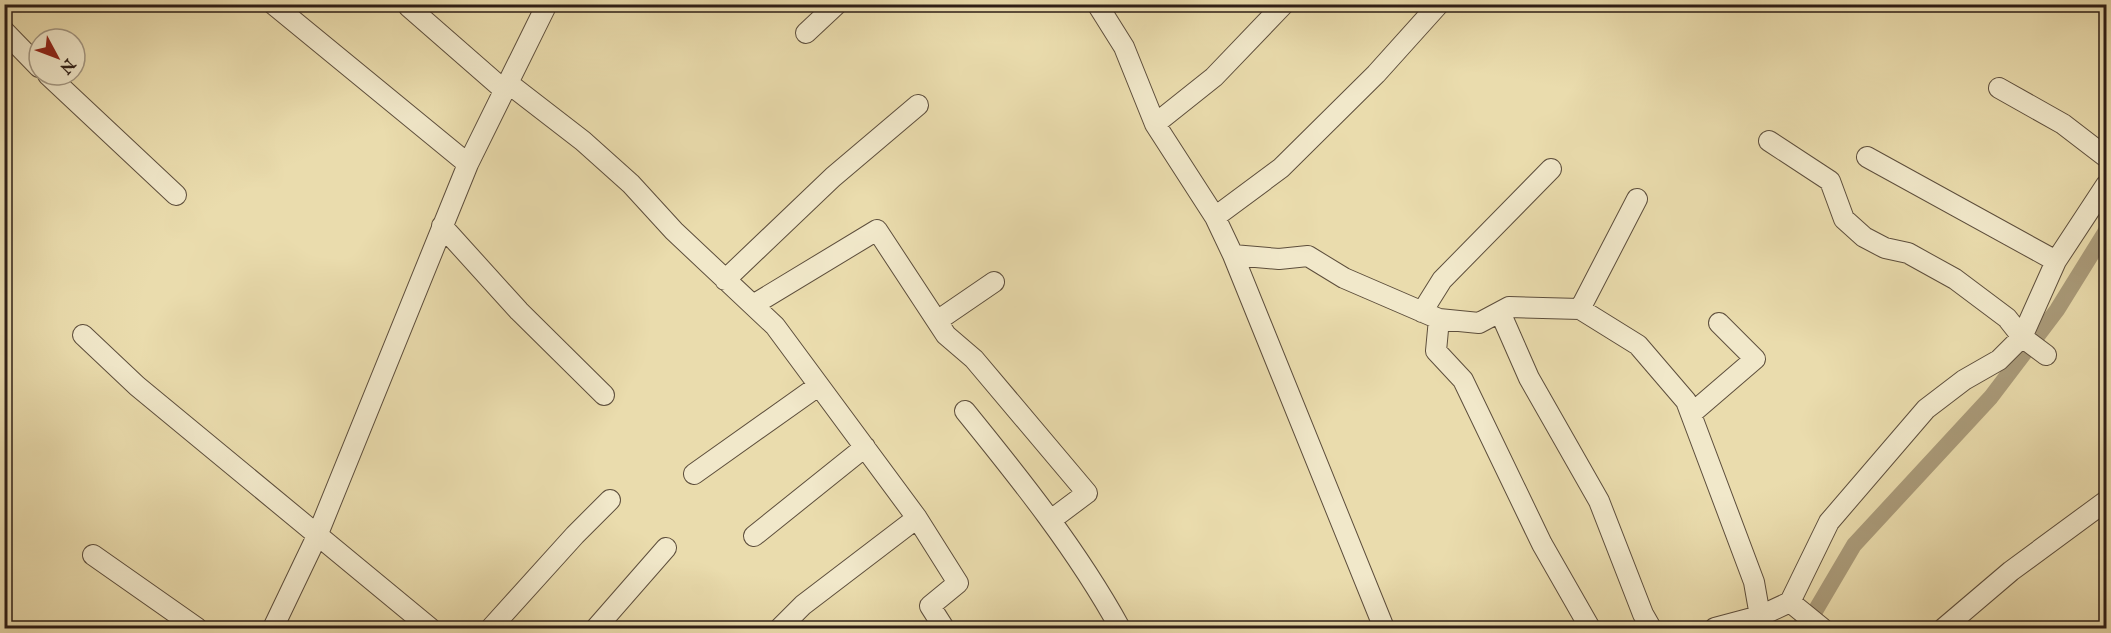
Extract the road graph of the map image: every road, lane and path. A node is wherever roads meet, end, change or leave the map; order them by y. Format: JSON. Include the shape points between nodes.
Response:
{"nodes":[{"id":1,"x":273,"y":4,"type":"edge"},
{"id":2,"x":547,"y":4,"type":"edge"},
{"id":3,"x":837,"y":4,"type":"edge"},
{"id":4,"x":1097,"y":4,"type":"edge"},
{"id":5,"x":1284,"y":4,"type":"edge"},
{"id":6,"x":1439,"y":4,"type":"edge"},
{"id":7,"x":409,"y":7,"type":"dead end"},
{"id":8,"x":4,"y":31,"type":"edge"},
{"id":9,"x":806,"y":33,"type":"dead end"},
{"id":10,"x":27,"y":55,"type":"edge"},
{"id":11,"x":506,"y":86,"type":"junction"},
{"id":12,"x":61,"y":87,"type":"edge"},
{"id":13,"x":1999,"y":88,"type":"dead end"},
{"id":14,"x":918,"y":105,"type":"dead end"},
{"id":15,"x":1155,"y":123,"type":"junction"},
{"id":16,"x":1769,"y":141,"type":"dead end"},
{"id":17,"x":1867,"y":157,"type":"dead end"},
{"id":18,"x":2106,"y":157,"type":"edge"},
{"id":19,"x":468,"y":164,"type":"junction"},
{"id":20,"x":1551,"y":169,"type":"dead end"},
{"id":21,"x":2106,"y":185,"type":"edge"},
{"id":22,"x":176,"y":195,"type":"dead end"},
{"id":23,"x":1637,"y":199,"type":"dead end"},
{"id":24,"x":1215,"y":217,"type":"junction"},
{"id":25,"x":442,"y":226,"type":"junction"},
{"id":26,"x":1233,"y":255,"type":"junction"},
{"id":27,"x":2056,"y":261,"type":"junction"},
{"id":28,"x":725,"y":280,"type":"junction"},
{"id":29,"x":994,"y":282,"type":"dead end"},
{"id":30,"x":753,"y":305,"type":"junction"},
{"id":31,"x":1580,"y":309,"type":"junction"},
{"id":32,"x":1500,"y":312,"type":"junction"},
{"id":33,"x":1430,"y":315,"type":"junction"},
{"id":34,"x":937,"y":321,"type":"junction"},
{"id":35,"x":1719,"y":323,"type":"dead end"},
{"id":36,"x":83,"y":335,"type":"dead end"},
{"id":37,"x":2022,"y":337,"type":"junction"},
{"id":38,"x":2046,"y":355,"type":"dead end"},
{"id":39,"x":818,"y":386,"type":"junction"},
{"id":40,"x":604,"y":395,"type":"dead end"},
{"id":41,"x":965,"y":411,"type":"dead end"},
{"id":42,"x":1691,"y":414,"type":"junction"},
{"id":43,"x":865,"y":447,"type":"junction"},
{"id":44,"x":694,"y":474,"type":"dead end"},
{"id":45,"x":610,"y":500,"type":"dead end"},
{"id":46,"x":2106,"y":501,"type":"edge"},
{"id":47,"x":917,"y":518,"type":"junction"},
{"id":48,"x":1051,"y":520,"type":"junction"},
{"id":49,"x":317,"y":536,"type":"junction"},
{"id":50,"x":754,"y":536,"type":"dead end"},
{"id":51,"x":666,"y":548,"type":"dead end"},
{"id":52,"x":93,"y":555,"type":"dead end"},
{"id":53,"x":1790,"y":602,"type":"junction"},
{"id":54,"x":1760,"y":616,"type":"junction"},
{"id":55,"x":197,"y":628,"type":"edge"},
{"id":56,"x":273,"y":628,"type":"edge"},
{"id":57,"x":430,"y":628,"type":"edge"},
{"id":58,"x":491,"y":628,"type":"edge"},
{"id":59,"x":596,"y":628,"type":"edge"},
{"id":60,"x":780,"y":628,"type":"edge"},
{"id":61,"x":944,"y":628,"type":"edge"},
{"id":62,"x":1120,"y":628,"type":"edge"},
{"id":63,"x":1384,"y":628,"type":"edge"},
{"id":64,"x":1590,"y":628,"type":"edge"},
{"id":65,"x":1651,"y":628,"type":"edge"},
{"id":66,"x":1715,"y":628,"type":"edge"},
{"id":67,"x":1822,"y":628,"type":"edge"},
{"id":68,"x":1944,"y":628,"type":"edge"}],
"edges":[{"from":1,"to":19,"type":"street"},
{"from":2,"to":11,"type":"street"},
{"from":3,"to":9,"type":"street"},
{"from":4,"to":15,"type":"street","via":[[1124,47]]},
{"from":5,"to":15,"type":"street","via":[[1214,77]]},
{"from":6,"to":24,"type":"street","via":[[1376,74],[1281,168]]},
{"from":7,"to":11,"type":"street"},
{"from":8,"to":10,"type":"street"},
{"from":11,"to":19,"type":"street"},
{"from":11,"to":28,"type":"street","via":[[583,141]]},
{"from":12,"to":22,"type":"street"},
{"from":13,"to":18,"type":"street","via":[[2063,124]]},
{"from":14,"to":28,"type":"street","via":[[833,177]]},
{"from":15,"to":24,"type":"street"},
{"from":16,"to":37,"type":"street","via":[[1830,181],[1844,219],[1864,237],[1885,248],[1908,253],[1955,279],[2007,318]]},
{"from":17,"to":27,"type":"street"},
{"from":19,"to":25,"type":"street"},
{"from":20,"to":33,"type":"street","via":[[1442,280]]},
{"from":21,"to":27,"type":"street"},
{"from":23,"to":31,"type":"street"},
{"from":24,"to":26,"type":"street"},
{"from":25,"to":40,"type":"street"},
{"from":25,"to":49,"type":"street"},
{"from":26,"to":33,"type":"street","via":[[1279,259],[1308,256],[1344,278]]},
{"from":26,"to":63,"type":"street"},
{"from":27,"to":37,"type":"street"},
{"from":28,"to":30,"type":"street"},
{"from":29,"to":34,"type":"street"},
{"from":30,"to":34,"type":"street","via":[[877,230]]},
{"from":30,"to":39,"type":"street","via":[[775,326]]},
{"from":31,"to":32,"type":"street","via":[[1509,307]]},
{"from":31,"to":42,"type":"street","via":[[1638,345],[1686,401]]},
{"from":32,"to":33,"type":"street","via":[[1479,323]]},
{"from":32,"to":65,"type":"street","via":[[1529,378],[1599,501],[1642,614]]},
{"from":33,"to":64,"type":"street","via":[[1436,351],[1462,380],[1542,544]]},
{"from":34,"to":48,"type":"street","via":[[1087,493]]},
{"from":35,"to":42,"type":"street","via":[[1755,359]]},
{"from":36,"to":49,"type":"street","via":[[137,386]]},
{"from":37,"to":38,"type":"street"},
{"from":37,"to":53,"type":"street","via":[[1999,360],[1926,409],[1828,522]]},
{"from":39,"to":43,"type":"street"},
{"from":39,"to":44,"type":"street"},
{"from":41,"to":48,"type":"street"},
{"from":42,"to":54,"type":"street","via":[[1754,582]]},
{"from":43,"to":47,"type":"street"},
{"from":43,"to":50,"type":"street"},
{"from":45,"to":58,"type":"street"},
{"from":46,"to":68,"type":"street","via":[[2011,571]]},
{"from":47,"to":60,"type":"street","via":[[803,605]]},
{"from":47,"to":61,"type":"street","via":[[958,582],[930,606]]},
{"from":48,"to":62,"type":"street"},
{"from":49,"to":56,"type":"street"},
{"from":49,"to":57,"type":"street"},
{"from":51,"to":59,"type":"street"},
{"from":52,"to":55,"type":"street"},
{"from":53,"to":54,"type":"street"},
{"from":53,"to":67,"type":"street"},
{"from":54,"to":66,"type":"street"}]}
